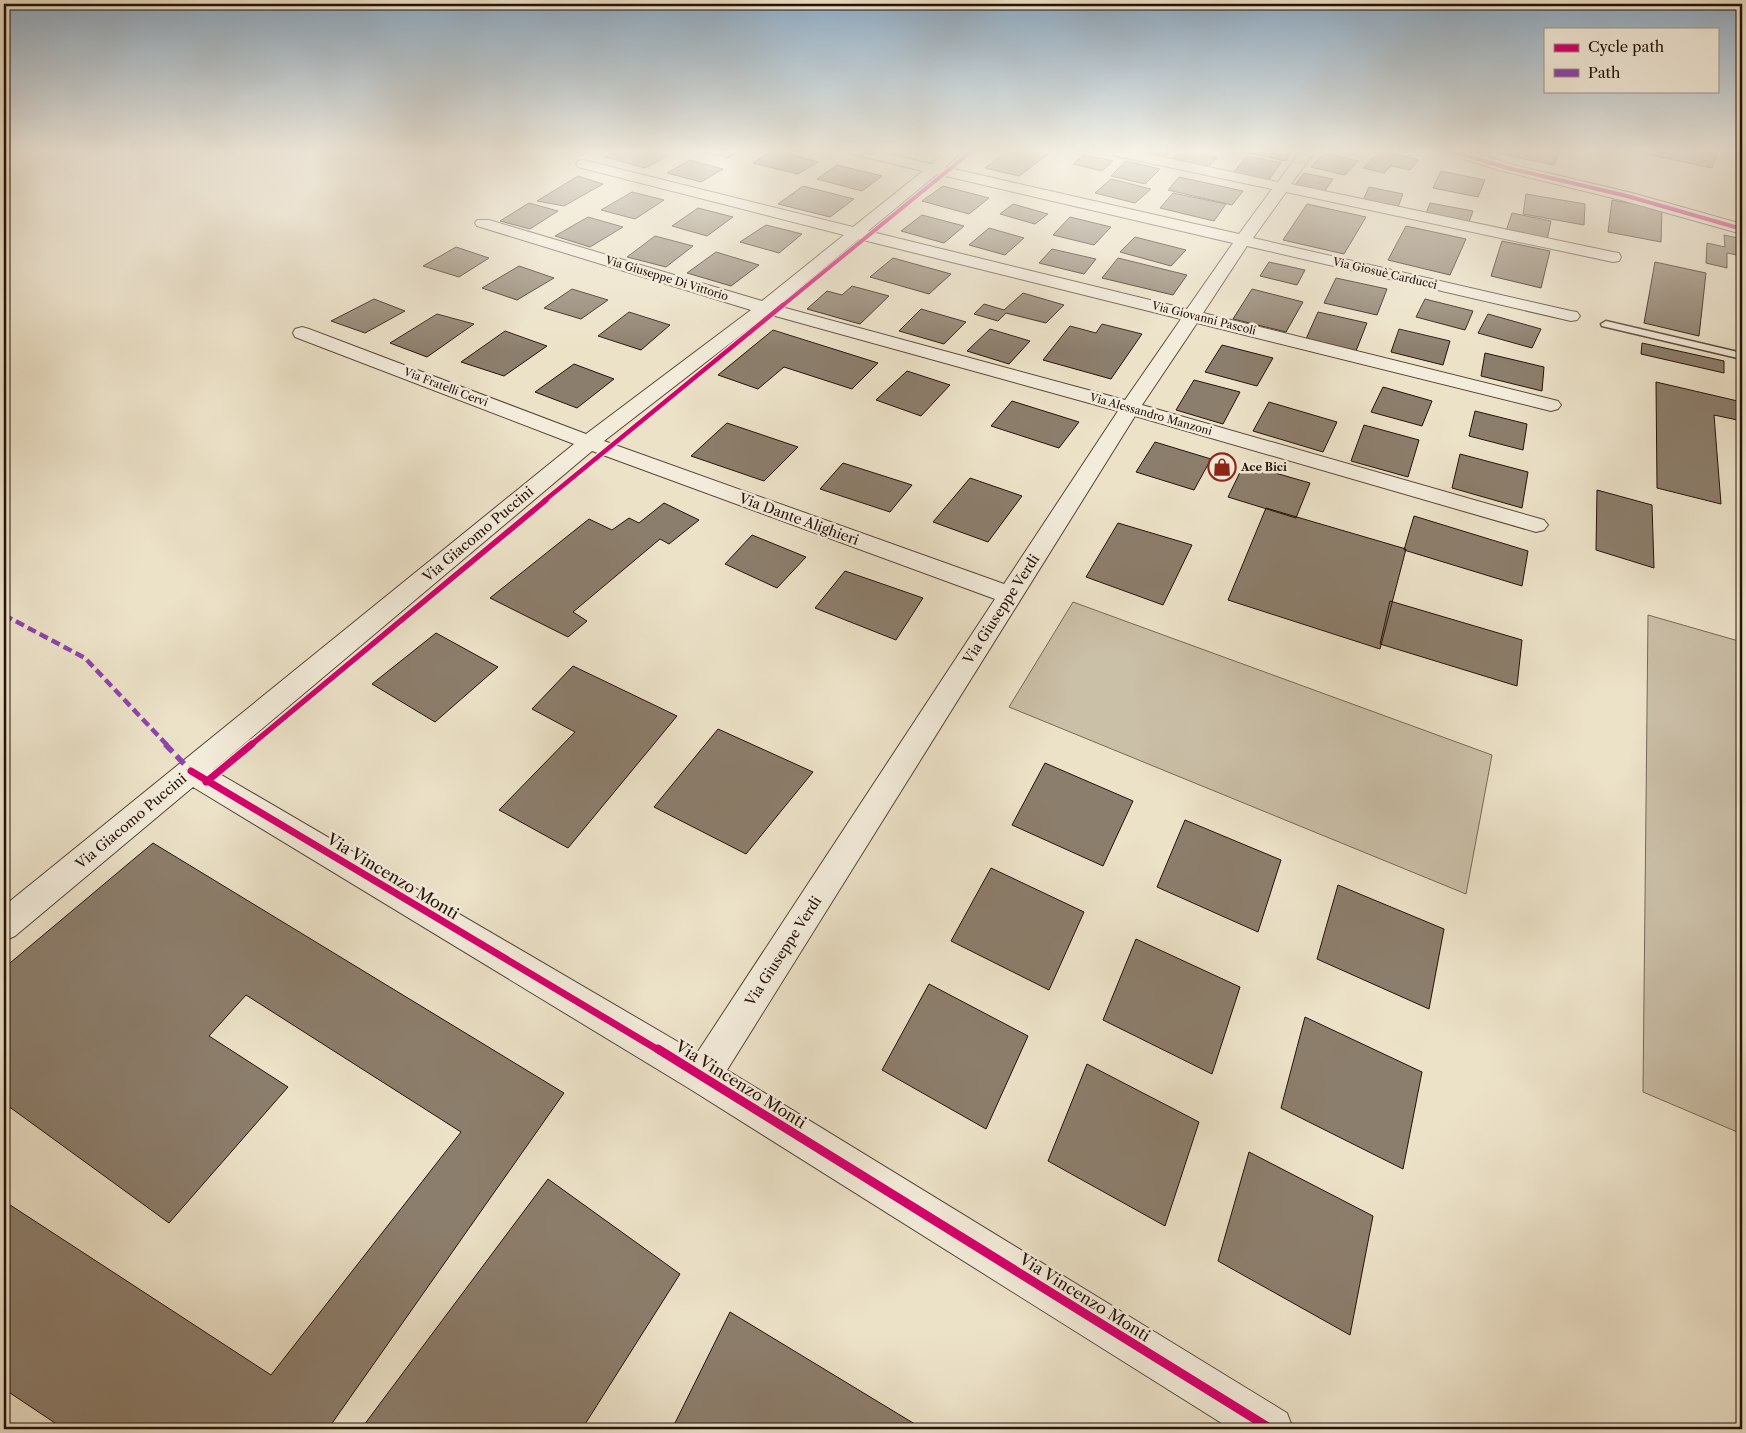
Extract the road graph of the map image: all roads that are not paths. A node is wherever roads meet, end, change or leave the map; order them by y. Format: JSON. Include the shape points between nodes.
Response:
{"nodes":[{"id":1,"x":788,"y":217,"type":"edge"},
{"id":2,"x":876,"y":217,"type":"edge"},
{"id":3,"x":1143,"y":217,"type":"edge"},
{"id":4,"x":1259,"y":217,"type":"edge"},
{"id":5,"x":1422,"y":217,"type":"edge"},
{"id":6,"x":1704,"y":217,"type":"edge"},
{"id":7,"x":483,"y":223,"type":"dead end"},
{"id":8,"x":1742,"y":229,"type":"edge"},
{"id":9,"x":855,"y":234,"type":"junction"},
{"id":10,"x":1243,"y":240,"type":"junction"},
{"id":11,"x":1613,"y":257,"type":"dead end"},
{"id":12,"x":765,"y":308,"type":"junction"},
{"id":13,"x":1192,"y":315,"type":"junction"},
{"id":14,"x":1572,"y":316,"type":"dead end"},
{"id":15,"x":1606,"y":324,"type":"dead end"},
{"id":16,"x":302,"y":333,"type":"dead end"},
{"id":17,"x":1742,"y":356,"type":"edge"},
{"id":18,"x":1552,"y":405,"type":"dead end"},
{"id":19,"x":1130,"y":408,"type":"junction"},
{"id":20,"x":589,"y":442,"type":"junction"},
{"id":21,"x":1536,"y":525,"type":"dead end"},
{"id":22,"x":1009,"y":595,"type":"junction"},
{"id":23,"x":191,"y":771,"type":"junction"},
{"id":24,"x":4,"y":926,"type":"edge"},
{"id":25,"x":703,"y":1076,"type":"junction"},
{"id":26,"x":1271,"y":1429,"type":"edge"}],
"edges":[{"from":1,"to":9,"type":"street","name":"Via Giovanni Pascoli"},
{"from":2,"to":9,"type":"street","name":"Via Giacomo Puccini"},
{"from":3,"to":10,"type":"street","name":"Via Giosuè Carducci"},
{"from":4,"to":10,"type":"street","name":"Via Giuseppe Verdi"},
{"from":5,"to":11,"type":"street"},
{"from":6,"to":8,"type":"street"},
{"from":7,"to":12,"type":"street","name":"Via Giuseppe Di Vittorio"},
{"from":9,"to":12,"type":"street","name":"Via Giacomo Puccini"},
{"from":9,"to":13,"type":"street","name":"Via Giovanni Pascoli"},
{"from":10,"to":13,"type":"street","name":"Via Giuseppe Verdi"},
{"from":10,"to":14,"type":"street","name":"Via Giosuè Carducci"},
{"from":12,"to":19,"type":"street","name":"Via Alessandro Manzoni"},
{"from":12,"to":20,"type":"street","name":"Via Giacomo Puccini"},
{"from":13,"to":18,"type":"street","name":"Via Giovanni Pascoli"},
{"from":13,"to":19,"type":"street","name":"Via Giuseppe Verdi"},
{"from":15,"to":17,"type":"lane"},
{"from":16,"to":20,"type":"street","name":"Via Fratelli Cervi"},
{"from":19,"to":21,"type":"street","name":"Via Alessandro Manzoni"},
{"from":19,"to":22,"type":"street","name":"Via Giuseppe Verdi"},
{"from":20,"to":22,"type":"street","name":"Via Dante Alighieri"},
{"from":20,"to":23,"type":"street","name":"Via Giacomo Puccini"},
{"from":22,"to":25,"type":"street","name":"Via Giuseppe Verdi"},
{"from":23,"to":24,"type":"street","name":"Via Giacomo Puccini"},
{"from":23,"to":25,"type":"street","name":"Via Vincenzo Monti"},
{"from":25,"to":26,"type":"street","name":"Via Vincenzo Monti"}]}
